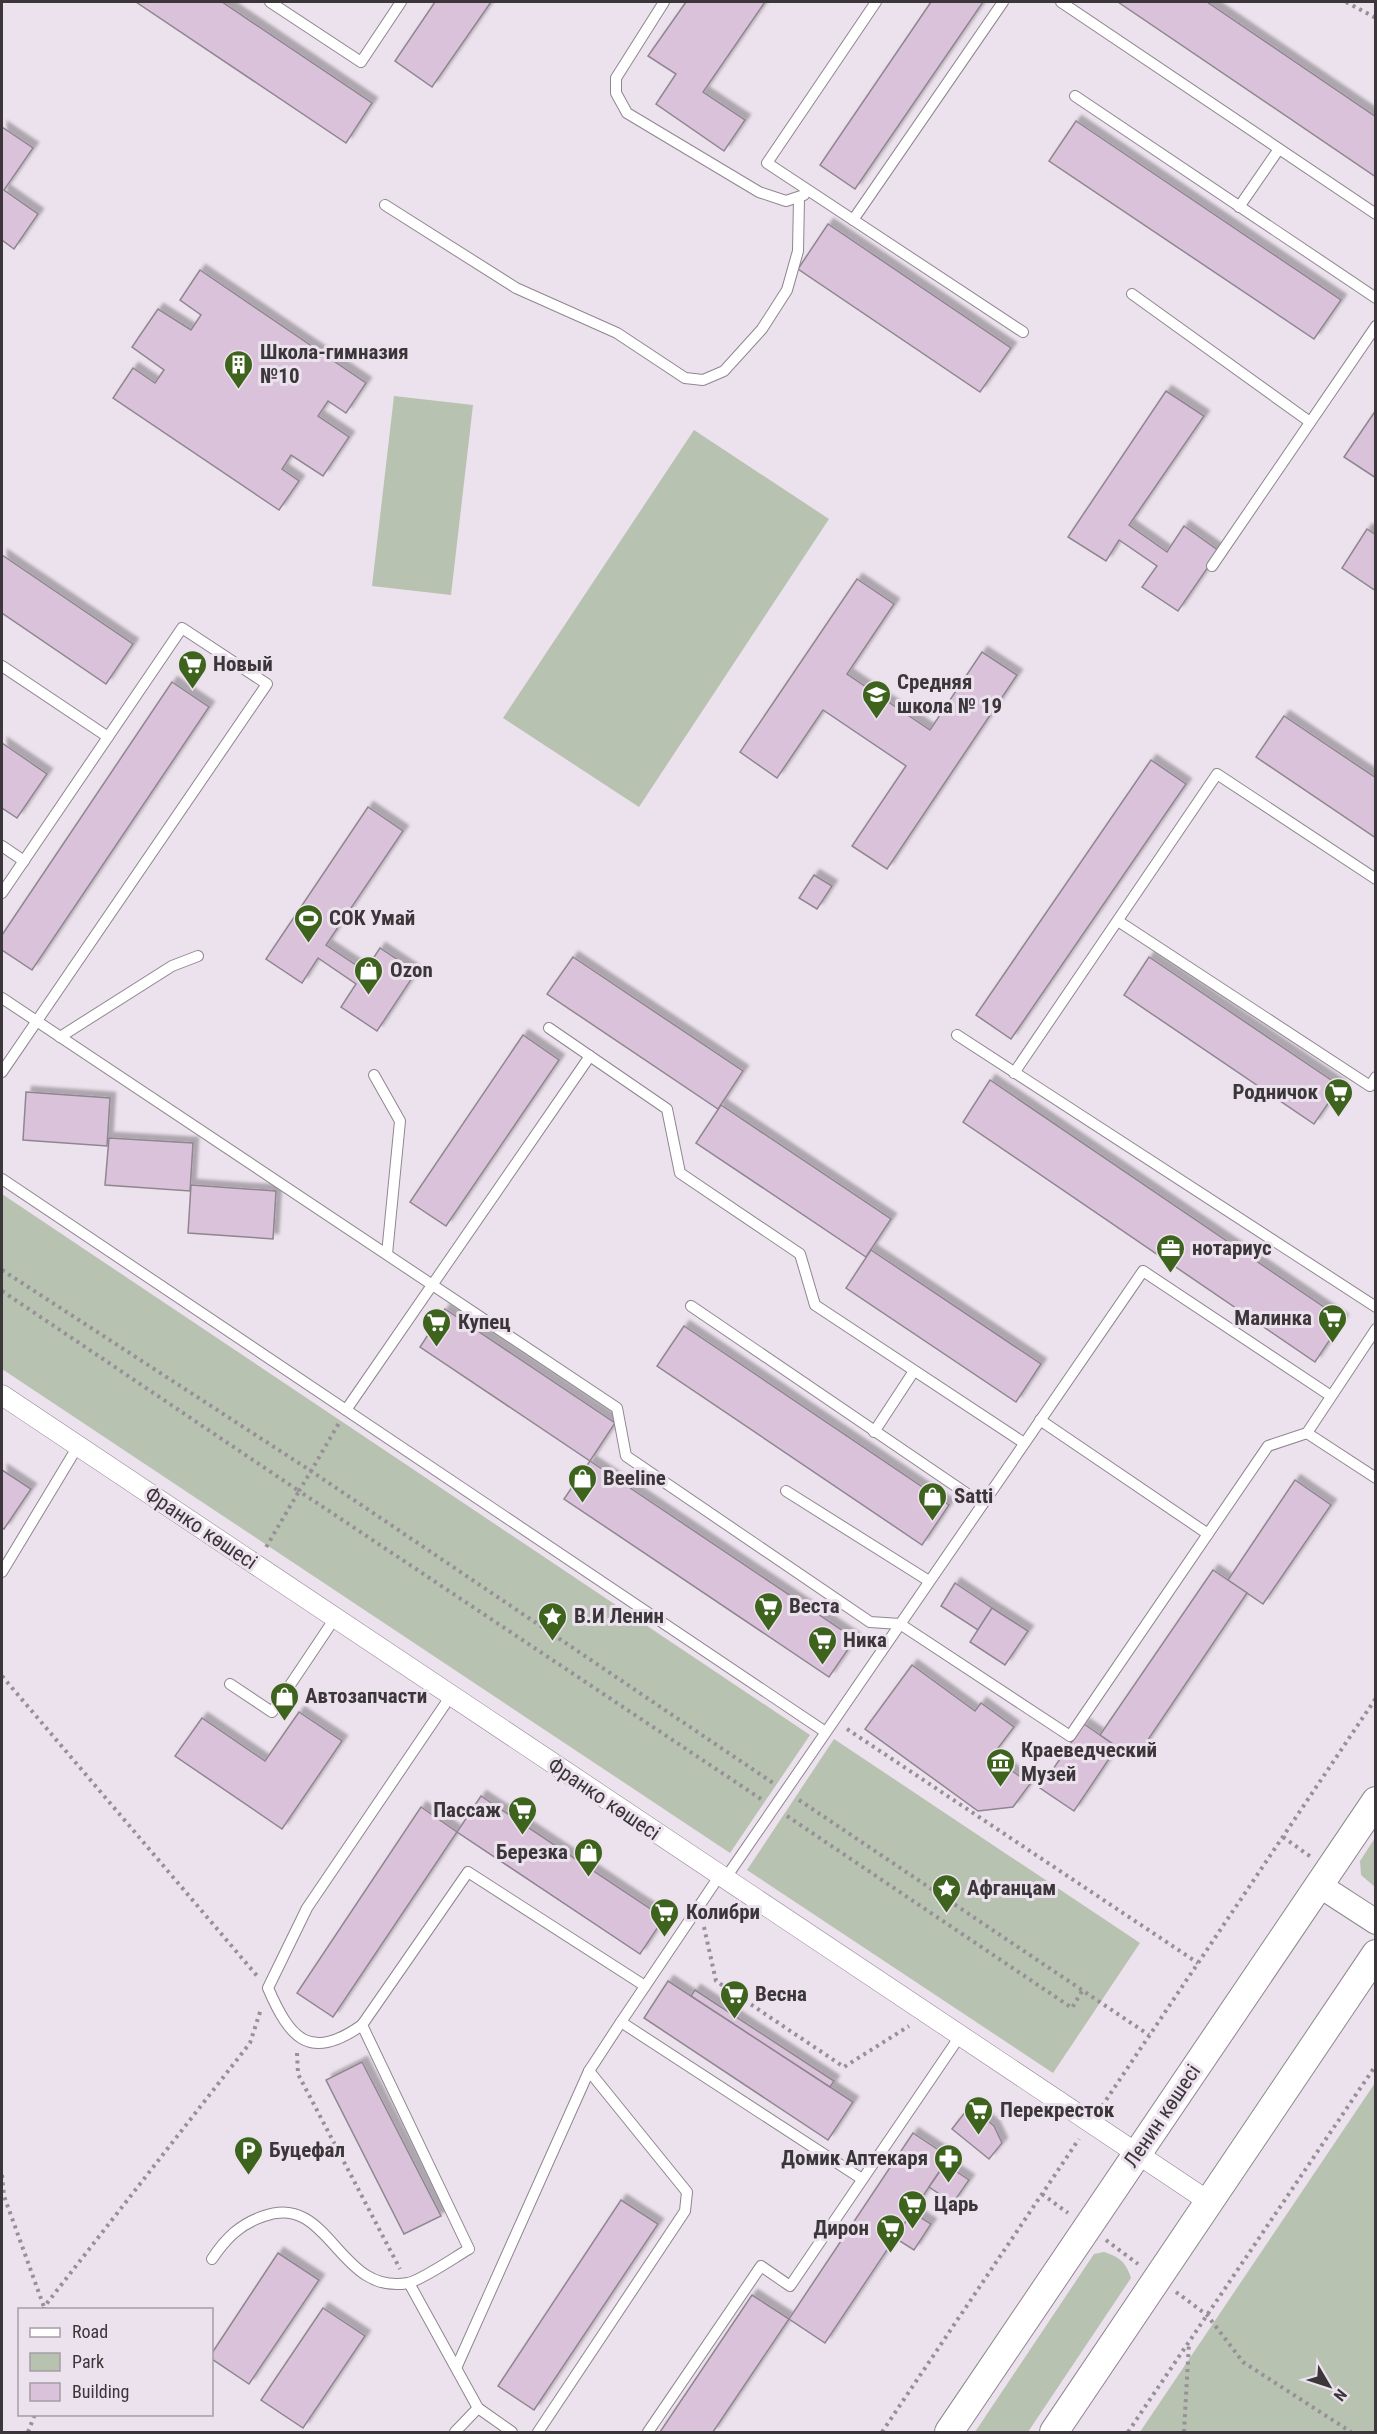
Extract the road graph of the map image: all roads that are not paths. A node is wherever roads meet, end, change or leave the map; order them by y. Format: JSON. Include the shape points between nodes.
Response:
{"nodes":[{"id":1,"x":270,"y":2,"type":"edge"},
{"id":2,"x":401,"y":2,"type":"edge"},
{"id":3,"x":664,"y":2,"type":"edge"},
{"id":4,"x":876,"y":2,"type":"edge"},
{"id":5,"x":1003,"y":2,"type":"edge"},
{"id":6,"x":1061,"y":2,"type":"edge"},
{"id":7,"x":1076,"y":96,"type":"dead end"},
{"id":8,"x":1278,"y":149,"type":"junction"},
{"id":9,"x":810,"y":191,"type":"junction"},
{"id":10,"x":799,"y":199,"type":"junction"},
{"id":11,"x":386,"y":205,"type":"dead end"},
{"id":12,"x":1239,"y":207,"type":"junction"},
{"id":13,"x":1376,"y":214,"type":"edge"},
{"id":14,"x":853,"y":220,"type":"junction"},
{"id":15,"x":1132,"y":294,"type":"dead end"},
{"id":16,"x":1376,"y":298,"type":"edge"},
{"id":17,"x":1376,"y":326,"type":"edge"},
{"id":18,"x":1023,"y":333,"type":"dead end"},
{"id":19,"x":1311,"y":422,"type":"junction"},
{"id":20,"x":1212,"y":566,"type":"dead end"},
{"id":21,"x":2,"y":666,"type":"edge"},
{"id":22,"x":108,"y":737,"type":"junction"},
{"id":23,"x":2,"y":846,"type":"edge"},
{"id":24,"x":24,"y":861,"type":"junction"},
{"id":25,"x":1376,"y":879,"type":"edge"},
{"id":26,"x":2,"y":893,"type":"edge"},
{"id":27,"x":1118,"y":921,"type":"junction"},
{"id":28,"x":198,"y":956,"type":"dead end"},
{"id":29,"x":2,"y":998,"type":"edge"},
{"id":30,"x":37,"y":1021,"type":"junction"},
{"id":31,"x":549,"y":1028,"type":"dead end"},
{"id":32,"x":957,"y":1035,"type":"dead end"},
{"id":33,"x":60,"y":1037,"type":"junction"},
{"id":34,"x":590,"y":1056,"type":"junction"},
{"id":35,"x":2,"y":1072,"type":"edge"},
{"id":36,"x":1014,"y":1073,"type":"junction"},
{"id":37,"x":374,"y":1075,"type":"dead end"},
{"id":38,"x":1376,"y":1077,"type":"edge"},
{"id":39,"x":2,"y":1179,"type":"edge"},
{"id":40,"x":387,"y":1254,"type":"junction"},
{"id":41,"x":431,"y":1284,"type":"junction"},
{"id":42,"x":691,"y":1306,"type":"dead end"},
{"id":43,"x":1376,"y":1307,"type":"edge"},
{"id":44,"x":1376,"y":1329,"type":"edge"},
{"id":45,"x":914,"y":1371,"type":"junction"},
{"id":46,"x":2,"y":1395,"type":"edge"},
{"id":47,"x":1331,"y":1396,"type":"junction"},
{"id":48,"x":346,"y":1410,"type":"junction"},
{"id":49,"x":1040,"y":1420,"type":"junction"},
{"id":50,"x":874,"y":1432,"type":"junction"},
{"id":51,"x":1307,"y":1433,"type":"junction"},
{"id":52,"x":1024,"y":1443,"type":"junction"},
{"id":53,"x":78,"y":1446,"type":"junction"},
{"id":54,"x":1376,"y":1478,"type":"edge"},
{"id":55,"x":786,"y":1491,"type":"dead end"},
{"id":56,"x":982,"y":1504,"type":"junction"},
{"id":57,"x":1208,"y":1534,"type":"junction"},
{"id":58,"x":3,"y":1564,"type":"edge"},
{"id":59,"x":929,"y":1581,"type":"junction"},
{"id":60,"x":335,"y":1618,"type":"junction"},
{"id":61,"x":900,"y":1624,"type":"junction"},
{"id":62,"x":230,"y":1684,"type":"dead end"},
{"id":63,"x":450,"y":1696,"type":"junction"},
{"id":64,"x":824,"y":1731,"type":"junction"},
{"id":65,"x":1376,"y":1801,"type":"edge"},
{"id":66,"x":722,"y":1877,"type":"junction"},
{"id":67,"x":1319,"y":1885,"type":"junction"},
{"id":68,"x":1376,"y":1922,"type":"edge"},
{"id":69,"x":1376,"y":1954,"type":"edge"},
{"id":70,"x":645,"y":1986,"type":"junction"},
{"id":71,"x":621,"y":2022,"type":"junction"},
{"id":72,"x":362,"y":2025,"type":"junction"},
{"id":73,"x":960,"y":2036,"type":"junction"},
{"id":74,"x":589,"y":2072,"type":"junction"},
{"id":75,"x":1136,"y":2153,"type":"junction"},
{"id":76,"x":862,"y":2179,"type":"junction"},
{"id":77,"x":1208,"y":2201,"type":"junction"},
{"id":78,"x":212,"y":2259,"type":"dead end"},
{"id":79,"x":409,"y":2283,"type":"junction"},
{"id":80,"x":457,"y":2366,"type":"junction"},
{"id":81,"x":478,"y":2408,"type":"junction"},
{"id":82,"x":455,"y":2433,"type":"edge"},
{"id":83,"x":512,"y":2433,"type":"edge"},
{"id":84,"x":538,"y":2433,"type":"edge"},
{"id":85,"x":648,"y":2433,"type":"edge"},
{"id":86,"x":949,"y":2433,"type":"edge"},
{"id":87,"x":1054,"y":2433,"type":"edge"}],
"edges":[{"from":1,"to":2,"type":"lane","via":[[361,62]]},
{"from":3,"to":10,"type":"lane","via":[[616,78],[616,93],[627,112],[759,192],[786,201]]},
{"from":4,"to":9,"type":"lane","via":[[767,163]]},
{"from":5,"to":14,"type":"lane"},
{"from":6,"to":8,"type":"lane"},
{"from":7,"to":12,"type":"lane"},
{"from":8,"to":12,"type":"lane"},
{"from":8,"to":13,"type":"lane"},
{"from":9,"to":10,"type":"lane"},
{"from":9,"to":14,"type":"lane"},
{"from":10,"to":11,"type":"lane","via":[[798,250],[788,290],[762,329],[724,371],[703,380],[685,378],[617,333],[516,288]]},
{"from":12,"to":16,"type":"lane"},
{"from":14,"to":18,"type":"lane"},
{"from":15,"to":19,"type":"lane"},
{"from":17,"to":19,"type":"lane"},
{"from":19,"to":20,"type":"lane"},
{"from":21,"to":22,"type":"lane"},
{"from":22,"to":24,"type":"lane"},
{"from":22,"to":30,"type":"lane","via":[[182,628],[267,684]]},
{"from":23,"to":24,"type":"lane"},
{"from":24,"to":26,"type":"lane"},
{"from":25,"to":27,"type":"lane","via":[[1217,774]]},
{"from":27,"to":36,"type":"lane"},
{"from":27,"to":38,"type":"lane","via":[[1370,1086]]},
{"from":28,"to":33,"type":"lane","via":[[172,966]]},
{"from":29,"to":30,"type":"lane"},
{"from":30,"to":33,"type":"lane"},
{"from":30,"to":35,"type":"lane"},
{"from":31,"to":34,"type":"lane"},
{"from":32,"to":36,"type":"lane"},
{"from":33,"to":40,"type":"lane"},
{"from":34,"to":41,"type":"lane"},
{"from":34,"to":45,"type":"lane","via":[[667,1109],[680,1173],[800,1254],[815,1305]]},
{"from":36,"to":43,"type":"lane"},
{"from":37,"to":40,"type":"lane","via":[[400,1120]]},
{"from":39,"to":48,"type":"lane"},
{"from":40,"to":41,"type":"lane"},
{"from":41,"to":48,"type":"lane"},
{"from":41,"to":61,"type":"lane","via":[[616,1408],[626,1456],[870,1622]]},
{"from":42,"to":50,"type":"lane"},
{"from":44,"to":47,"type":"lane"},
{"from":45,"to":50,"type":"lane"},
{"from":45,"to":52,"type":"lane"},
{"from":46,"to":53,"type":"street","name":"Франко көшесі"},
{"from":47,"to":49,"type":"lane","via":[[1143,1271]]},
{"from":47,"to":51,"type":"lane"},
{"from":48,"to":64,"type":"lane"},
{"from":49,"to":52,"type":"lane"},
{"from":49,"to":57,"type":"lane"},
{"from":50,"to":56,"type":"lane"},
{"from":51,"to":54,"type":"lane"},
{"from":51,"to":57,"type":"lane","via":[[1268,1446]]},
{"from":52,"to":56,"type":"lane"},
{"from":53,"to":58,"type":"lane"},
{"from":53,"to":60,"type":"street","name":"Франко көшесі"},
{"from":55,"to":59,"type":"lane"},
{"from":56,"to":59,"type":"lane"},
{"from":57,"to":61,"type":"lane","via":[[1070,1736]]},
{"from":59,"to":61,"type":"lane"},
{"from":60,"to":62,"type":"lane","via":[[272,1712]]},
{"from":60,"to":63,"type":"street","name":"Франко көшесі"},
{"from":61,"to":64,"type":"lane"},
{"from":63,"to":66,"type":"street","name":"Франко көшесі"},
{"from":63,"to":72,"type":"lane","via":[[307,1908],[268,1988],[282,2020],[296,2037],[319,2043],[340,2041]]},
{"from":64,"to":66,"type":"lane"},
{"from":65,"to":67,"type":"main road","name":"Ленин көшесі"},
{"from":66,"to":70,"type":"lane"},
{"from":66,"to":73,"type":"street","name":"Франко көшесі"},
{"from":67,"to":68,"type":"street"},
{"from":67,"to":75,"type":"main road","name":"Ленин көшесі"},
{"from":69,"to":77,"type":"main road"},
{"from":70,"to":71,"type":"lane"},
{"from":70,"to":72,"type":"lane","via":[[468,1872]]},
{"from":71,"to":74,"type":"lane"},
{"from":71,"to":76,"type":"lane"},
{"from":72,"to":79,"type":"lane","via":[[469,2249]]},
{"from":73,"to":75,"type":"street","name":"Франко көшесі"},
{"from":73,"to":76,"type":"lane"},
{"from":74,"to":80,"type":"lane"},
{"from":74,"to":84,"type":"lane","via":[[687,2192],[685,2211]]},
{"from":75,"to":77,"type":"street","name":"Франко көшесі"},
{"from":75,"to":86,"type":"main road","name":"Ленин көшесі"},
{"from":76,"to":85,"type":"lane","via":[[790,2286],[760,2266]]},
{"from":77,"to":87,"type":"main road"},
{"from":78,"to":79,"type":"lane","via":[[225,2240],[246,2222],[276,2211],[301,2215],[368,2278]]},
{"from":79,"to":80,"type":"lane"},
{"from":80,"to":81,"type":"lane"},
{"from":81,"to":82,"type":"lane"},
{"from":81,"to":83,"type":"lane"}]}
